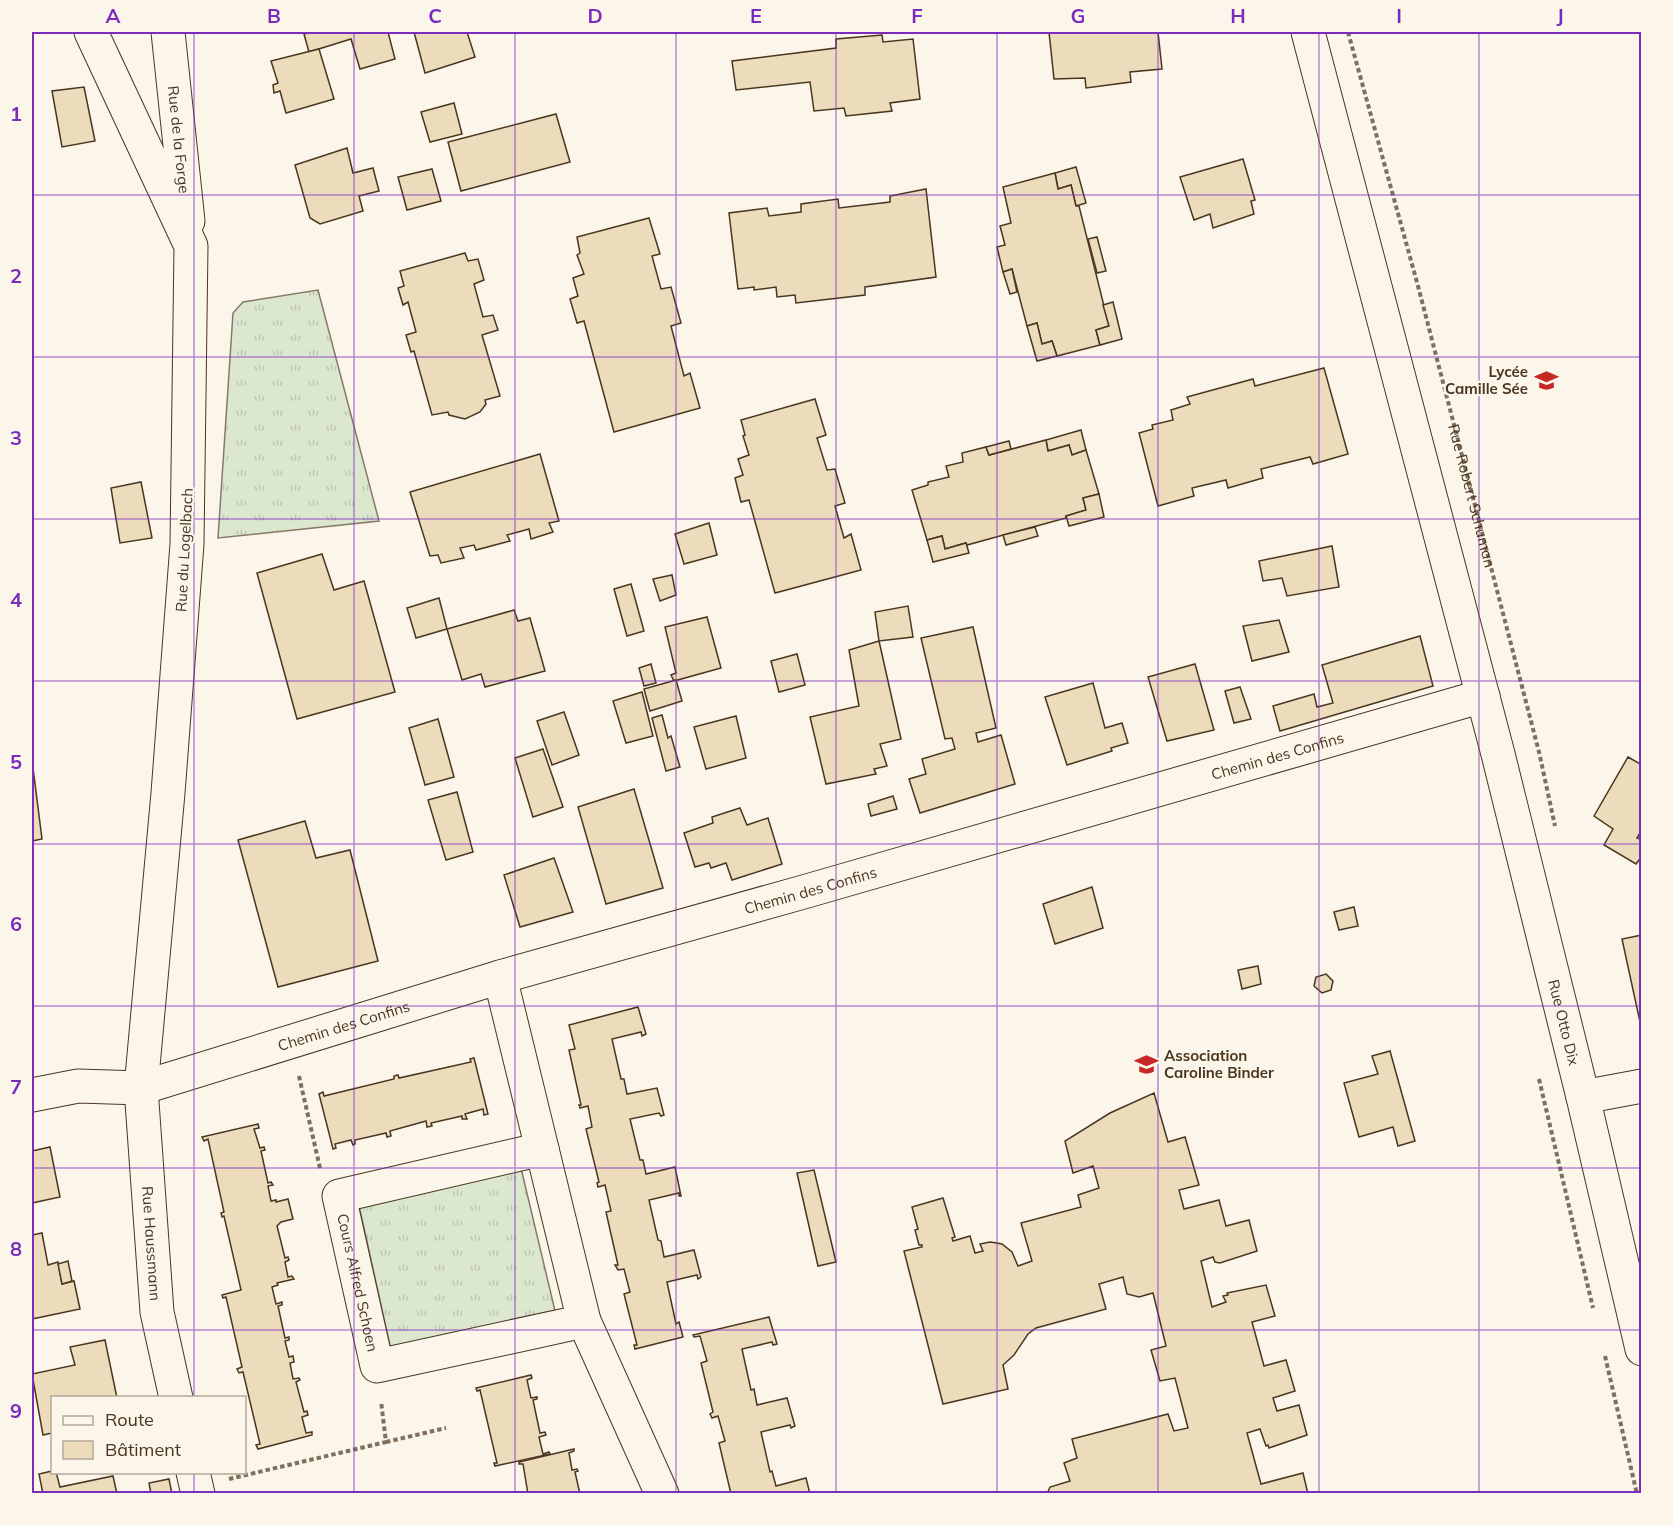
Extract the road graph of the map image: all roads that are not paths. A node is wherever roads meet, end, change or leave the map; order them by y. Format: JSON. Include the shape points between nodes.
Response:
{"nodes":[{"id":1,"x":91,"y":32,"type":"edge"},
{"id":2,"x":168,"y":32,"type":"edge"},
{"id":3,"x":1308,"y":32,"type":"edge"},
{"id":4,"x":191,"y":246,"type":"junction"},
{"id":5,"x":1483,"y":696,"type":"junction"},
{"id":6,"x":500,"y":976,"type":"junction"},
{"id":7,"x":1641,"y":1086,"type":"edge"},
{"id":8,"x":141,"y":1088,"type":"junction"},
{"id":9,"x":32,"y":1095,"type":"edge"},
{"id":10,"x":1583,"y":1097,"type":"junction"},
{"id":11,"x":542,"y":1149,"type":"junction"},
{"id":12,"x":584,"y":1321,"type":"junction"},
{"id":13,"x":1641,"y":1349,"type":"edge"},
{"id":14,"x":176,"y":1396,"type":"edge"},
{"id":15,"x":662,"y":1494,"type":"edge"}],
"edges":[{"from":1,"to":4,"type":"street","name":"Rue du Logelbach"},
{"from":2,"to":4,"type":"street","name":"Rue de la Forge"},
{"from":3,"to":5,"type":"street"},
{"from":4,"to":8,"type":"street","name":"Rue du Logelbach","via":[[187,544]]},
{"from":5,"to":6,"type":"street","name":"Chemin des Confins"},
{"from":5,"to":10,"type":"street","name":"Rue Otto Dix"},
{"from":6,"to":8,"type":"street","name":"Chemin des Confins"},
{"from":6,"to":11,"type":"street"},
{"from":7,"to":10,"type":"street"},
{"from":8,"to":9,"type":"street","name":"Chemin des Confins","via":[[78,1086]]},
{"from":8,"to":14,"type":"street","name":"Rue Haussmann","via":[[157,1312]]},
{"from":10,"to":13,"type":"street","name":"Rue Otto Dix"},
{"from":11,"to":12,"type":"street"},
{"from":11,"to":12,"type":"street","name":"Cours Alfred Schoen","via":[[339,1196],[377,1366]]},
{"from":12,"to":15,"type":"street"}]}
